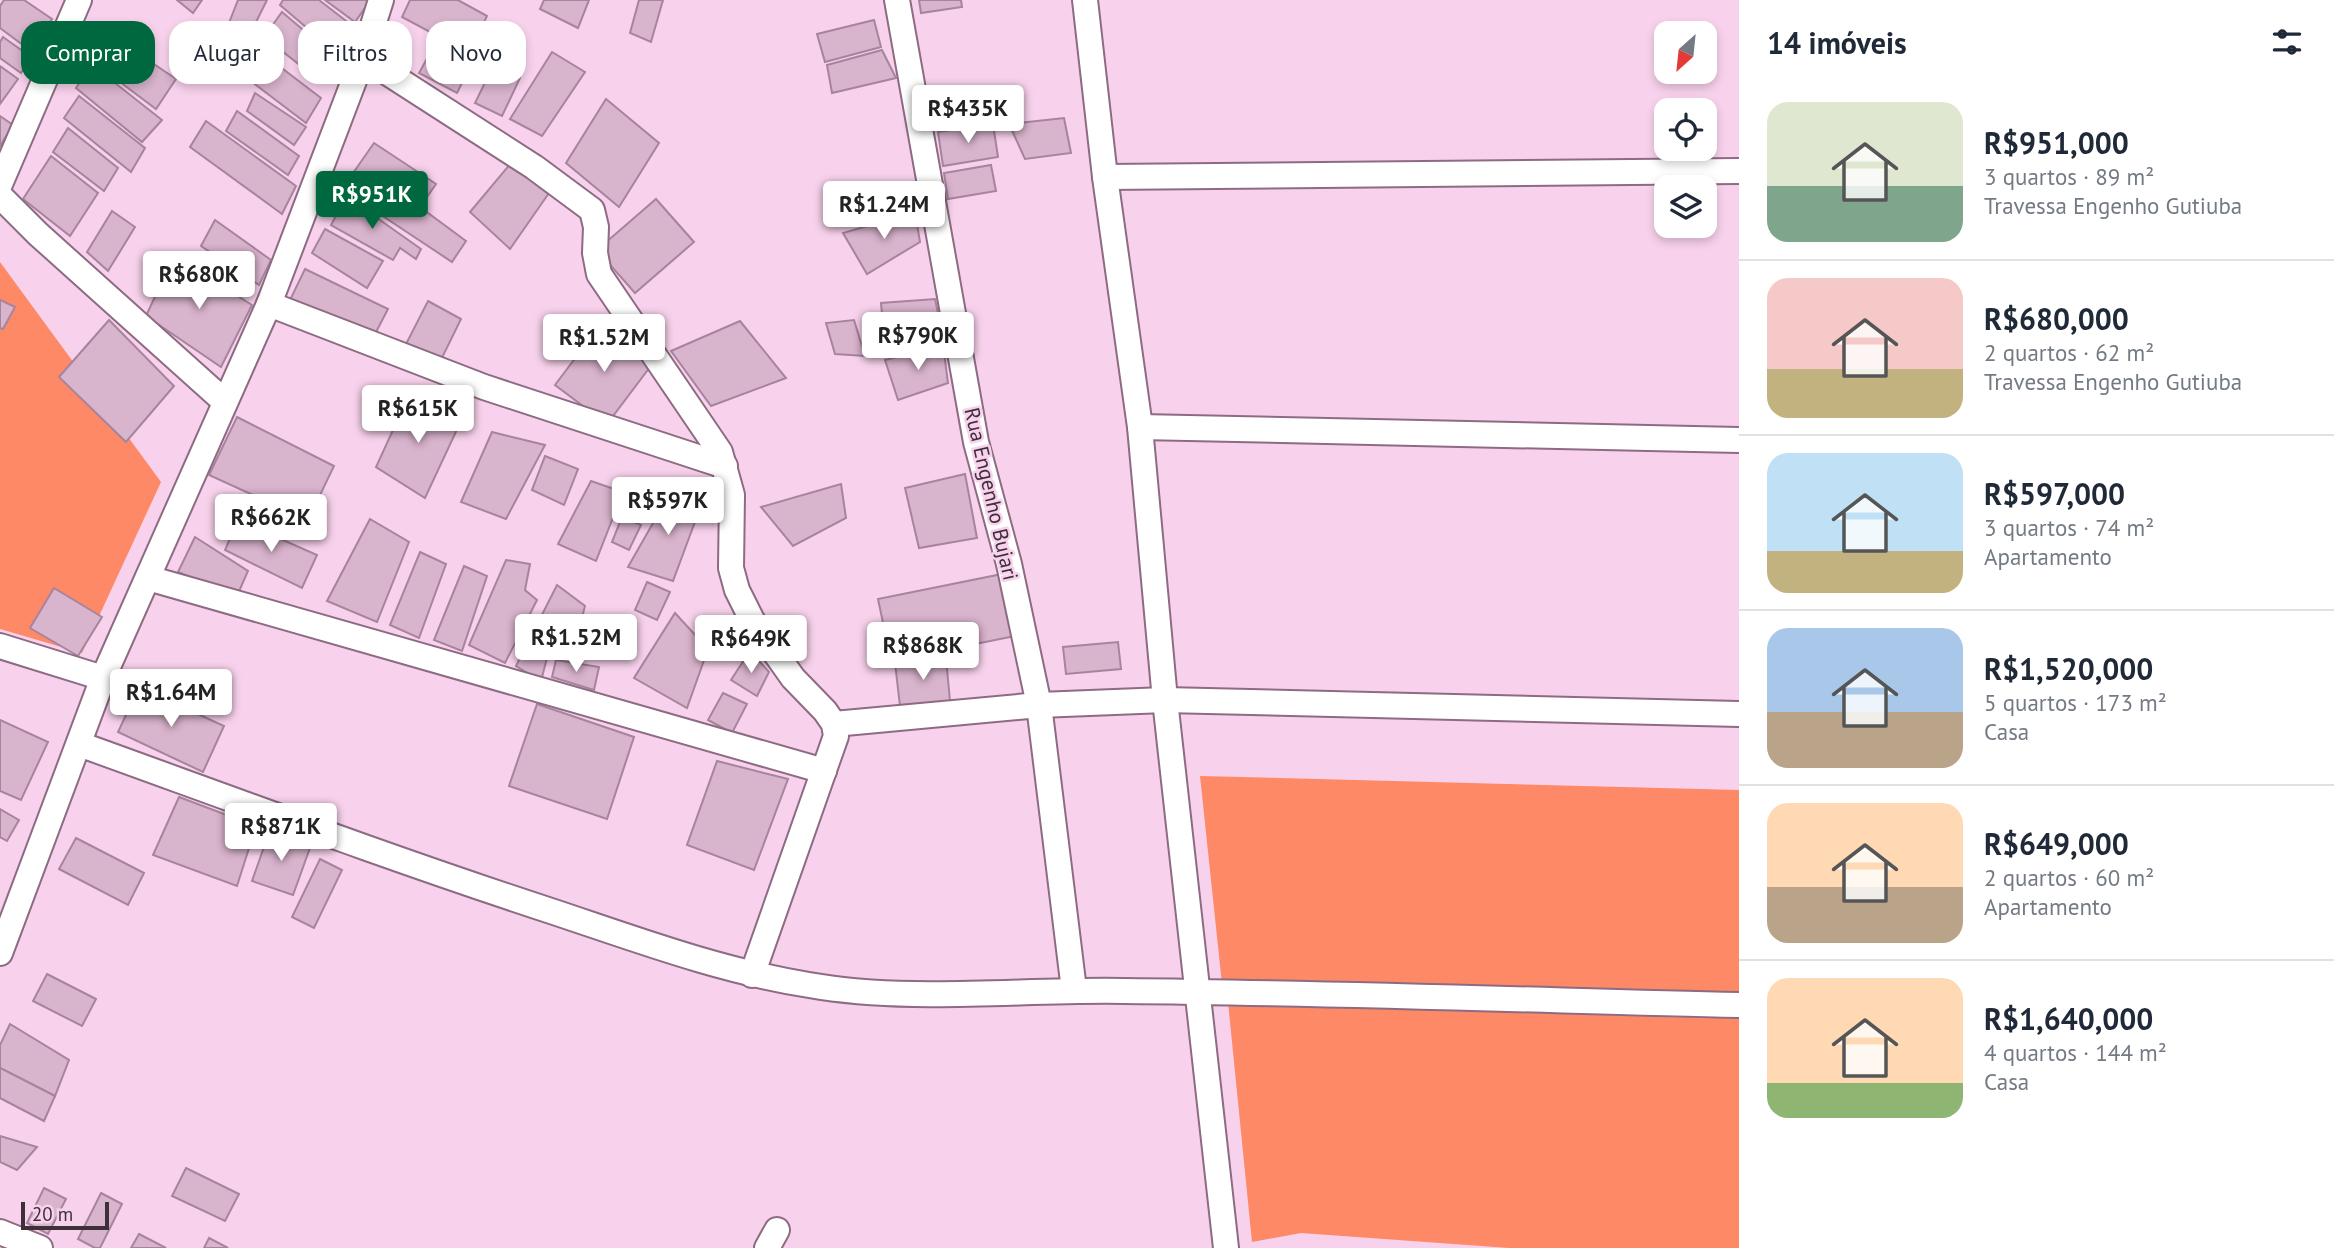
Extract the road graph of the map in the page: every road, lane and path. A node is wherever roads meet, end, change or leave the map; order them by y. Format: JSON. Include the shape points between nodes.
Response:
{"nodes":[{"id":1,"x":79,"y":0,"type":"edge"},
{"id":2,"x":381,"y":0,"type":"edge"},
{"id":3,"x":897,"y":0,"type":"edge"},
{"id":4,"x":1085,"y":0,"type":"edge"},
{"id":5,"x":374,"y":21,"type":"edge"},
{"id":6,"x":353,"y":84,"type":"edge"},
{"id":7,"x":405,"y":84,"type":"edge"},
{"id":8,"x":1739,"y":171,"type":"edge"},
{"id":9,"x":1105,"y":177,"type":"junction"},
{"id":10,"x":0,"y":184,"type":"edge"},
{"id":11,"x":0,"y":196,"type":"edge"},
{"id":12,"x":269,"y":304,"type":"junction"},
{"id":13,"x":224,"y":401,"type":"junction"},
{"id":14,"x":1140,"y":427,"type":"junction"},
{"id":15,"x":1739,"y":440,"type":"edge"},
{"id":16,"x":725,"y":466,"type":"junction"},
{"id":17,"x":148,"y":578,"type":"junction"},
{"id":18,"x":0,"y":646,"type":"edge"},
{"id":19,"x":103,"y":678,"type":"junction"},
{"id":20,"x":1165,"y":700,"type":"junction"},
{"id":21,"x":1039,"y":705,"type":"junction"},
{"id":22,"x":1739,"y":715,"type":"edge"},
{"id":23,"x":834,"y":724,"type":"junction"},
{"id":24,"x":79,"y":744,"type":"junction"},
{"id":25,"x":824,"y":771,"type":"junction"},
{"id":26,"x":0,"y":953,"type":"edge"},
{"id":27,"x":752,"y":975,"type":"junction"},
{"id":28,"x":1073,"y":990,"type":"junction"},
{"id":29,"x":1198,"y":992,"type":"junction"},
{"id":30,"x":1739,"y":1005,"type":"edge"},
{"id":31,"x":0,"y":1232,"type":"edge"},
{"id":32,"x":40,"y":1248,"type":"edge"},
{"id":33,"x":1226,"y":1248,"type":"edge"}],
"edges":[{"from":1,"to":10,"type":"street"},
{"from":2,"to":5,"type":"street"},
{"from":3,"to":21,"type":"street","name":"Rua Engenho Bujari","via":[[976,442],[1009,564]]},
{"from":4,"to":9,"type":"street"},
{"from":6,"to":12,"type":"street"},
{"from":7,"to":16,"type":"street","via":[[534,167],[592,211],[599,274],[708,432]]},
{"from":8,"to":9,"type":"street"},
{"from":9,"to":14,"type":"street"},
{"from":11,"to":13,"type":"street"},
{"from":12,"to":13,"type":"street"},
{"from":12,"to":16,"type":"street","via":[[484,387]]},
{"from":13,"to":17,"type":"street"},
{"from":14,"to":15,"type":"street"},
{"from":14,"to":20,"type":"street"},
{"from":16,"to":23,"type":"street","via":[[732,495],[731,568],[737,590],[772,649]]},
{"from":17,"to":19,"type":"street"},
{"from":17,"to":25,"type":"street"},
{"from":18,"to":19,"type":"street"},
{"from":19,"to":24,"type":"street"},
{"from":20,"to":21,"type":"street"},
{"from":20,"to":22,"type":"street"},
{"from":20,"to":29,"type":"street"},
{"from":21,"to":23,"type":"street"},
{"from":21,"to":28,"type":"street","name":"Rua Engenho Bujari"},
{"from":23,"to":25,"type":"street","via":[[836,736]]},
{"from":24,"to":26,"type":"street"},
{"from":24,"to":27,"type":"street","via":[[495,892]]},
{"from":25,"to":27,"type":"street"},
{"from":27,"to":28,"type":"street","via":[[813,986],[910,993]]},
{"from":28,"to":29,"type":"street"},
{"from":29,"to":30,"type":"street"},
{"from":29,"to":33,"type":"street"},
{"from":31,"to":32,"type":"street"}]}
